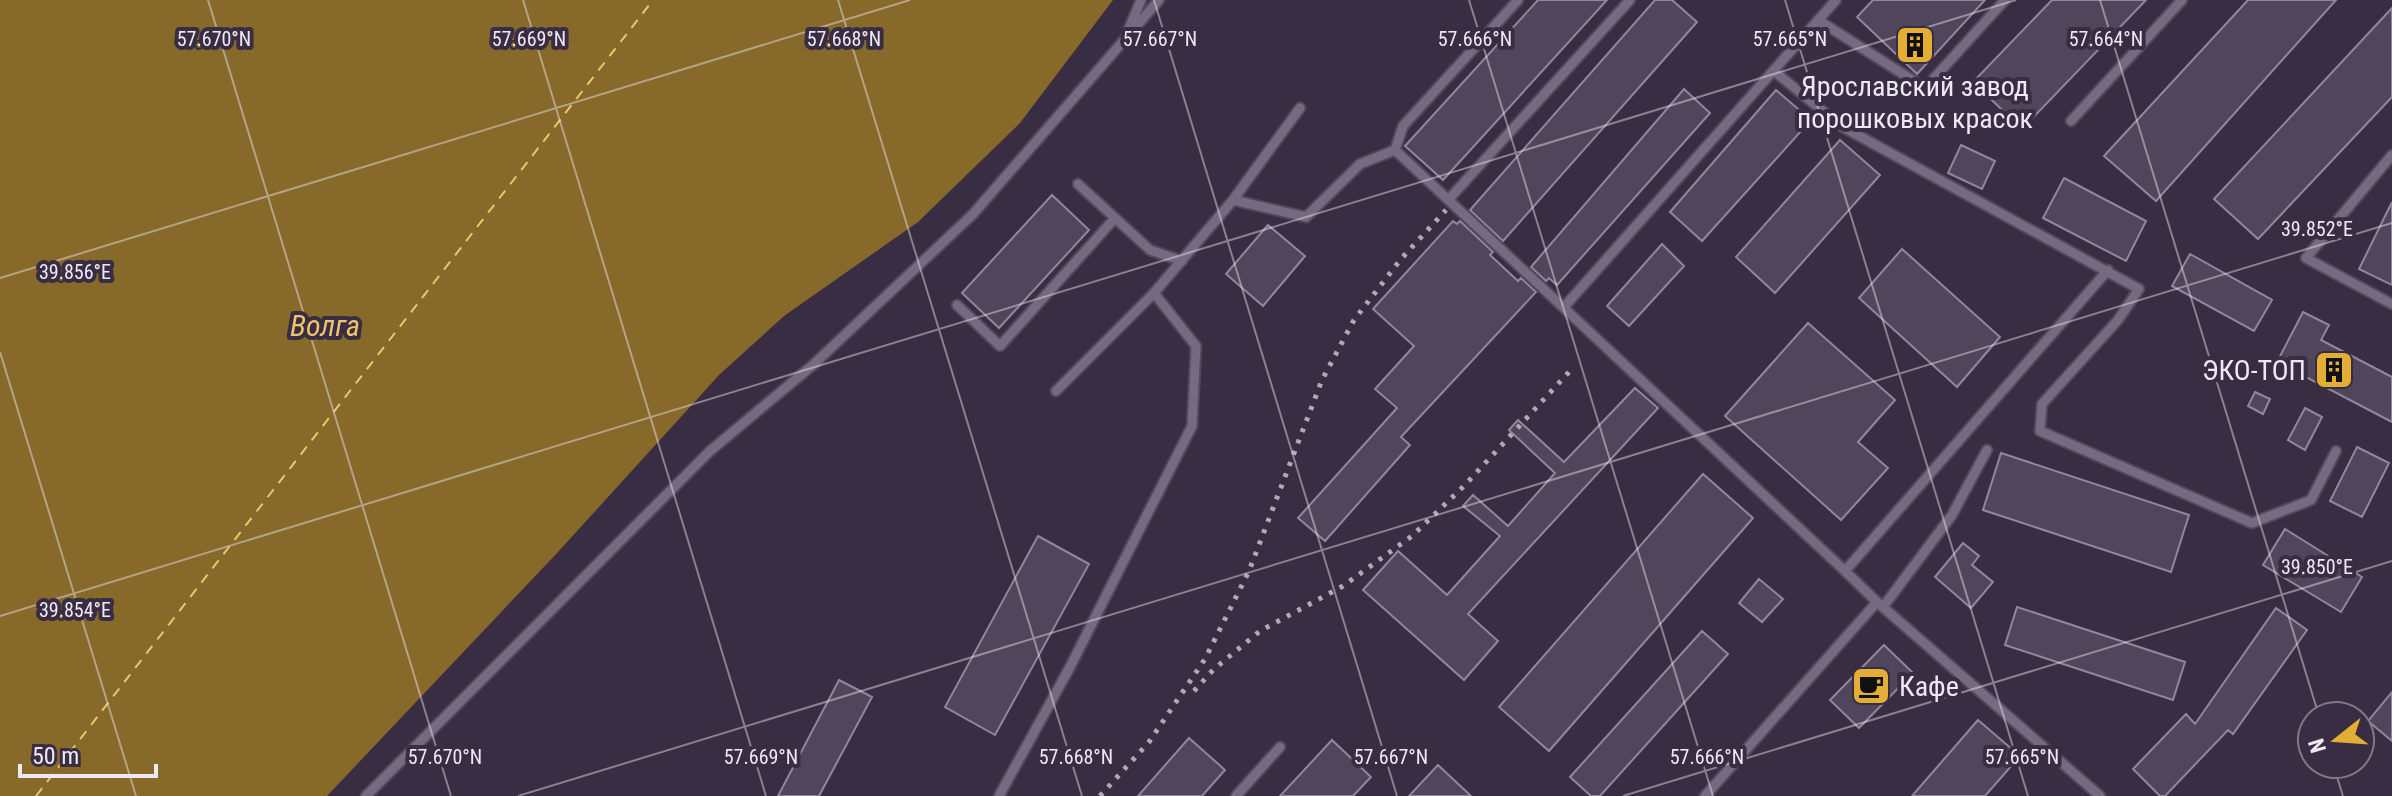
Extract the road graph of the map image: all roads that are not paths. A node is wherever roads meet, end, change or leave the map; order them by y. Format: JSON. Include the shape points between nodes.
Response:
{"nodes":[{"id":1,"x":1141,"y":0,"type":"edge"},
{"id":2,"x":1159,"y":0,"type":"edge"},
{"id":3,"x":1518,"y":0,"type":"edge"},
{"id":4,"x":1630,"y":0,"type":"edge"},
{"id":5,"x":1836,"y":0,"type":"edge"},
{"id":6,"x":2005,"y":0,"type":"edge"},
{"id":7,"x":2182,"y":0,"type":"edge"},
{"id":8,"x":1818,"y":20,"type":"junction"},
{"id":9,"x":1126,"y":38,"type":"junction"},
{"id":10,"x":1774,"y":71,"type":"junction"},
{"id":11,"x":1300,"y":108,"type":"dead end"},
{"id":12,"x":2071,"y":121,"type":"dead end"},
{"id":13,"x":1395,"y":150,"type":"junction"},
{"id":14,"x":2392,"y":155,"type":"edge"},
{"id":15,"x":1078,"y":184,"type":"dead end"},
{"id":16,"x":1449,"y":199,"type":"junction"},
{"id":17,"x":1233,"y":200,"type":"junction"},
{"id":18,"x":1115,"y":218,"type":"junction"},
{"id":19,"x":1182,"y":261,"type":"junction"},
{"id":20,"x":2108,"y":270,"type":"junction"},
{"id":21,"x":1154,"y":293,"type":"junction"},
{"id":22,"x":2392,"y":304,"type":"edge"},
{"id":23,"x":957,"y":305,"type":"dead end"},
{"id":24,"x":1565,"y":306,"type":"junction"},
{"id":25,"x":1056,"y":391,"type":"dead end"},
{"id":26,"x":1987,"y":450,"type":"dead end"},
{"id":27,"x":2336,"y":451,"type":"dead end"},
{"id":28,"x":1845,"y":571,"type":"junction"},
{"id":29,"x":1880,"y":605,"type":"junction"},
{"id":30,"x":1280,"y":747,"type":"dead end"},
{"id":31,"x":366,"y":796,"type":"edge"},
{"id":32,"x":999,"y":796,"type":"edge"},
{"id":33,"x":1236,"y":796,"type":"edge"},
{"id":34,"x":1705,"y":796,"type":"edge"},
{"id":35,"x":2100,"y":796,"type":"edge"}],
"edges":[{"from":1,"to":9,"type":"lane"},
{"from":2,"to":9,"type":"lane"},
{"from":3,"to":13,"type":"lane","via":[[1403,126]]},
{"from":4,"to":16,"type":"lane"},
{"from":5,"to":8,"type":"lane"},
{"from":6,"to":8,"type":"lane","via":[[1925,88]]},
{"from":7,"to":12,"type":"lane"},
{"from":8,"to":10,"type":"lane"},
{"from":9,"to":31,"type":"lane","via":[[973,214],[814,364],[710,451]]},
{"from":10,"to":20,"type":"lane","via":[[1841,126]]},
{"from":10,"to":24,"type":"lane"},
{"from":11,"to":17,"type":"lane"},
{"from":13,"to":16,"type":"lane"},
{"from":13,"to":17,"type":"lane","via":[[1360,164],[1306,217]]},
{"from":14,"to":22,"type":"lane","via":[[2306,258]]},
{"from":15,"to":18,"type":"lane"},
{"from":16,"to":24,"type":"lane"},
{"from":17,"to":19,"type":"lane"},
{"from":18,"to":19,"type":"lane","via":[[1150,250]]},
{"from":18,"to":23,"type":"lane","via":[[1000,346]]},
{"from":19,"to":21,"type":"lane"},
{"from":20,"to":27,"type":"lane","via":[[2139,289],[2042,404],[2040,431],[2252,523],[2311,500]]},
{"from":20,"to":28,"type":"lane"},
{"from":21,"to":25,"type":"lane"},
{"from":21,"to":32,"type":"lane","via":[[1196,346],[1192,426]]},
{"from":24,"to":28,"type":"lane"},
{"from":26,"to":29,"type":"lane","via":[[1952,515]]},
{"from":28,"to":29,"type":"lane"},
{"from":29,"to":34,"type":"lane"},
{"from":29,"to":35,"type":"lane"},
{"from":30,"to":33,"type":"lane"}]}
